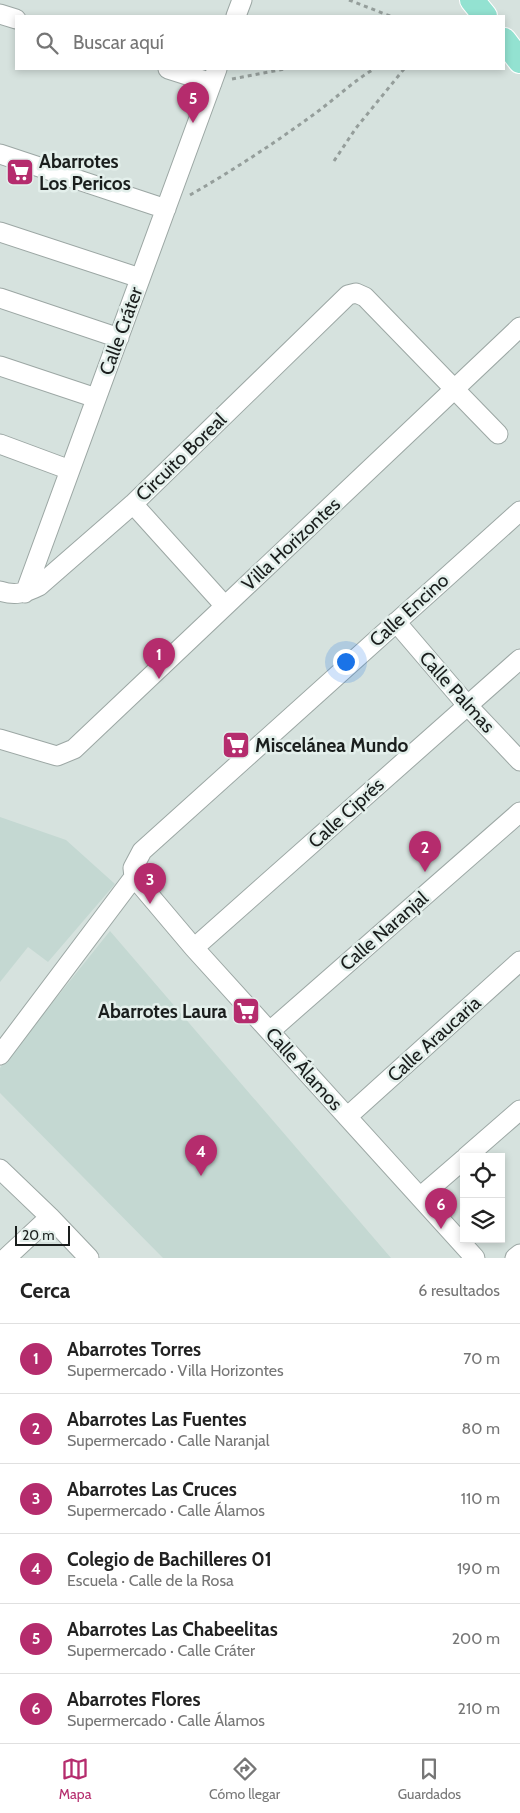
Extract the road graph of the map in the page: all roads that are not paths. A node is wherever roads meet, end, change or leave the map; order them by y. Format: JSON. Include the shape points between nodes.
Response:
{"nodes":[{"id":1,"x":242,"y":0,"type":"edge"},
{"id":2,"x":472,"y":0,"type":"edge"},
{"id":3,"x":0,"y":14,"type":"edge"},
{"id":4,"x":236,"y":15,"type":"edge"},
{"id":5,"x":484,"y":15,"type":"edge"},
{"id":6,"x":15,"y":19,"type":"edge"},
{"id":7,"x":505,"y":41,"type":"edge"},
{"id":8,"x":520,"y":61,"type":"edge"},
{"id":9,"x":175,"y":70,"type":"edge"},
{"id":10,"x":214,"y":76,"type":"edge"},
{"id":11,"x":0,"y":154,"type":"edge"},
{"id":12,"x":166,"y":209,"type":"junction"},
{"id":13,"x":0,"y":232,"type":"edge"},
{"id":14,"x":140,"y":278,"type":"junction"},
{"id":15,"x":0,"y":298,"type":"edge"},
{"id":16,"x":520,"y":326,"type":"edge"},
{"id":17,"x":118,"y":338,"type":"junction"},
{"id":18,"x":0,"y":366,"type":"edge"},
{"id":19,"x":456,"y":389,"type":"junction"},
{"id":20,"x":96,"y":398,"type":"junction"},
{"id":21,"x":498,"y":434,"type":"dead end"},
{"id":22,"x":0,"y":444,"type":"edge"},
{"id":23,"x":70,"y":470,"type":"junction"},
{"id":24,"x":133,"y":504,"type":"junction"},
{"id":25,"x":520,"y":512,"type":"edge"},
{"id":26,"x":0,"y":590,"type":"edge"},
{"id":27,"x":26,"y":592,"type":"junction"},
{"id":28,"x":225,"y":606,"type":"junction"},
{"id":29,"x":396,"y":622,"type":"junction"},
{"id":30,"x":520,"y":659,"type":"edge"},
{"id":31,"x":467,"y":705,"type":"junction"},
{"id":32,"x":0,"y":739,"type":"edge"},
{"id":33,"x":520,"y":761,"type":"edge"},
{"id":34,"x":520,"y":812,"type":"edge"},
{"id":35,"x":134,"y":878,"type":"junction"},
{"id":36,"x":194,"y":948,"type":"junction"},
{"id":37,"x":520,"y":960,"type":"edge"},
{"id":38,"x":270,"y":1031,"type":"junction"},
{"id":39,"x":0,"y":1055,"type":"edge"},
{"id":40,"x":520,"y":1110,"type":"edge"},
{"id":41,"x":348,"y":1117,"type":"junction"},
{"id":42,"x":471,"y":1153,"type":"edge"},
{"id":43,"x":460,"y":1162,"type":"edge"},
{"id":44,"x":0,"y":1170,"type":"edge"},
{"id":45,"x":420,"y":1197,"type":"junction"},
{"id":46,"x":50,"y":1217,"type":"junction"},
{"id":47,"x":520,"y":1254,"type":"edge"},
{"id":48,"x":6,"y":1258,"type":"edge"},
{"id":49,"x":89,"y":1258,"type":"edge"},
{"id":50,"x":475,"y":1258,"type":"edge"},
{"id":51,"x":515,"y":1258,"type":"edge"}],
"edges":[{"from":1,"to":4,"type":"street"},
{"from":2,"to":5,"type":"main road"},
{"from":3,"to":6,"type":"street"},
{"from":7,"to":8,"type":"main road"},
{"from":9,"to":10,"type":"street"},
{"from":10,"to":12,"type":"street","name":"Calle Cráter"},
{"from":11,"to":12,"type":"street"},
{"from":12,"to":14,"type":"street","name":"Calle Cráter"},
{"from":13,"to":14,"type":"street"},
{"from":14,"to":17,"type":"street","name":"Calle Cráter"},
{"from":15,"to":17,"type":"street"},
{"from":16,"to":19,"type":"street","name":"Villa Horizontes"},
{"from":17,"to":20,"type":"street","name":"Calle Cráter"},
{"from":18,"to":20,"type":"street"},
{"from":19,"to":21,"type":"street"},
{"from":19,"to":24,"type":"street","name":"Circuito Boreal","via":[[364,297],[356,293],[348,295]]},
{"from":19,"to":28,"type":"street","name":"Villa Horizontes"},
{"from":20,"to":23,"type":"street","name":"Calle Cráter"},
{"from":22,"to":23,"type":"street"},
{"from":23,"to":27,"type":"street","name":"Calle Cráter"},
{"from":24,"to":27,"type":"street","name":"Circuito Boreal","via":[[39,586]]},
{"from":24,"to":28,"type":"street"},
{"from":25,"to":29,"type":"street","name":"Calle Encino"},
{"from":26,"to":27,"type":"street","via":[[12,594]]},
{"from":28,"to":32,"type":"street","name":"Villa Horizontes","via":[[74,749],[57,756]]},
{"from":29,"to":31,"type":"street","name":"Calle Palmas"},
{"from":29,"to":35,"type":"street","name":"Calle Encino","via":[[142,850],[133,868]]},
{"from":30,"to":31,"type":"street","name":"Calle Ciprés"},
{"from":31,"to":33,"type":"street","name":"Calle Palmas"},
{"from":31,"to":36,"type":"street","name":"Calle Ciprés"},
{"from":34,"to":38,"type":"street","name":"Calle Naranjal"},
{"from":35,"to":36,"type":"street","name":"Calle Álamos"},
{"from":35,"to":39,"type":"street"},
{"from":36,"to":38,"type":"street","name":"Calle Álamos"},
{"from":37,"to":41,"type":"street","name":"Calle Araucaria"},
{"from":38,"to":41,"type":"street","name":"Calle Álamos"},
{"from":40,"to":42,"type":"street"},
{"from":41,"to":45,"type":"street","name":"Calle Álamos"},
{"from":43,"to":45,"type":"street"},
{"from":44,"to":46,"type":"street"},
{"from":45,"to":50,"type":"street","name":"Calle Álamos"},
{"from":46,"to":48,"type":"street"},
{"from":46,"to":49,"type":"street"},
{"from":47,"to":51,"type":"street"}]}
